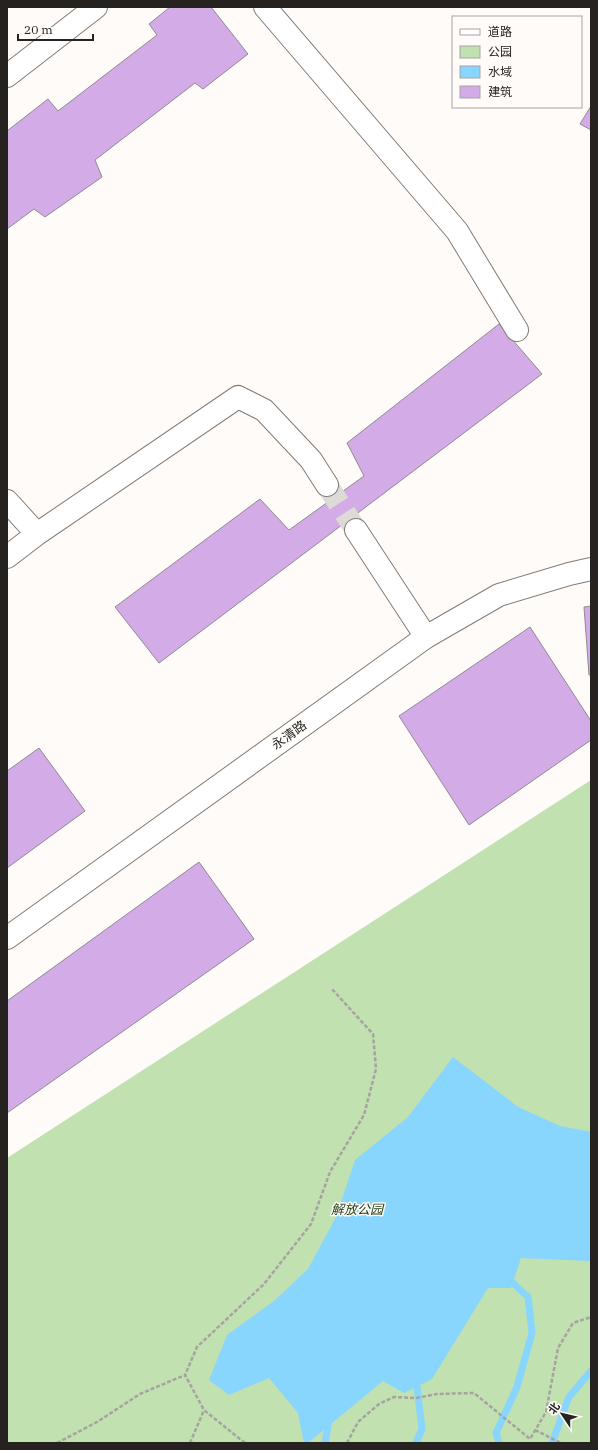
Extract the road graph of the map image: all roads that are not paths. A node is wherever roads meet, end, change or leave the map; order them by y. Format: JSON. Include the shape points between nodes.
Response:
{"nodes":[{"id":1,"x":96,"y":7,"type":"edge"},
{"id":2,"x":265,"y":7,"type":"edge"},
{"id":3,"x":7,"y":76,"type":"edge"},
{"id":4,"x":517,"y":330,"type":"dead end"},
{"id":5,"x":327,"y":485,"type":"tunnel mouth"},
{"id":6,"x":7,"y":501,"type":"edge"},
{"id":7,"x":356,"y":530,"type":"tunnel mouth"},
{"id":8,"x":37,"y":534,"type":"junction"},
{"id":9,"x":7,"y":557,"type":"edge"},
{"id":10,"x":591,"y":569,"type":"edge"},
{"id":11,"x":426,"y":637,"type":"junction"},
{"id":12,"x":7,"y":938,"type":"edge"}],
"edges":[{"from":1,"to":3,"type":"street"},
{"from":2,"to":4,"type":"street","via":[[457,230]]},
{"from":5,"to":8,"type":"street","via":[[311,460],[264,410],[238,397]]},
{"from":6,"to":8,"type":"street"},
{"from":7,"to":11,"type":"street"},
{"from":8,"to":9,"type":"street"},
{"from":10,"to":11,"type":"street","name":"永清路","via":[[499,595]]},
{"from":11,"to":12,"type":"street","name":"永清路"}]}
